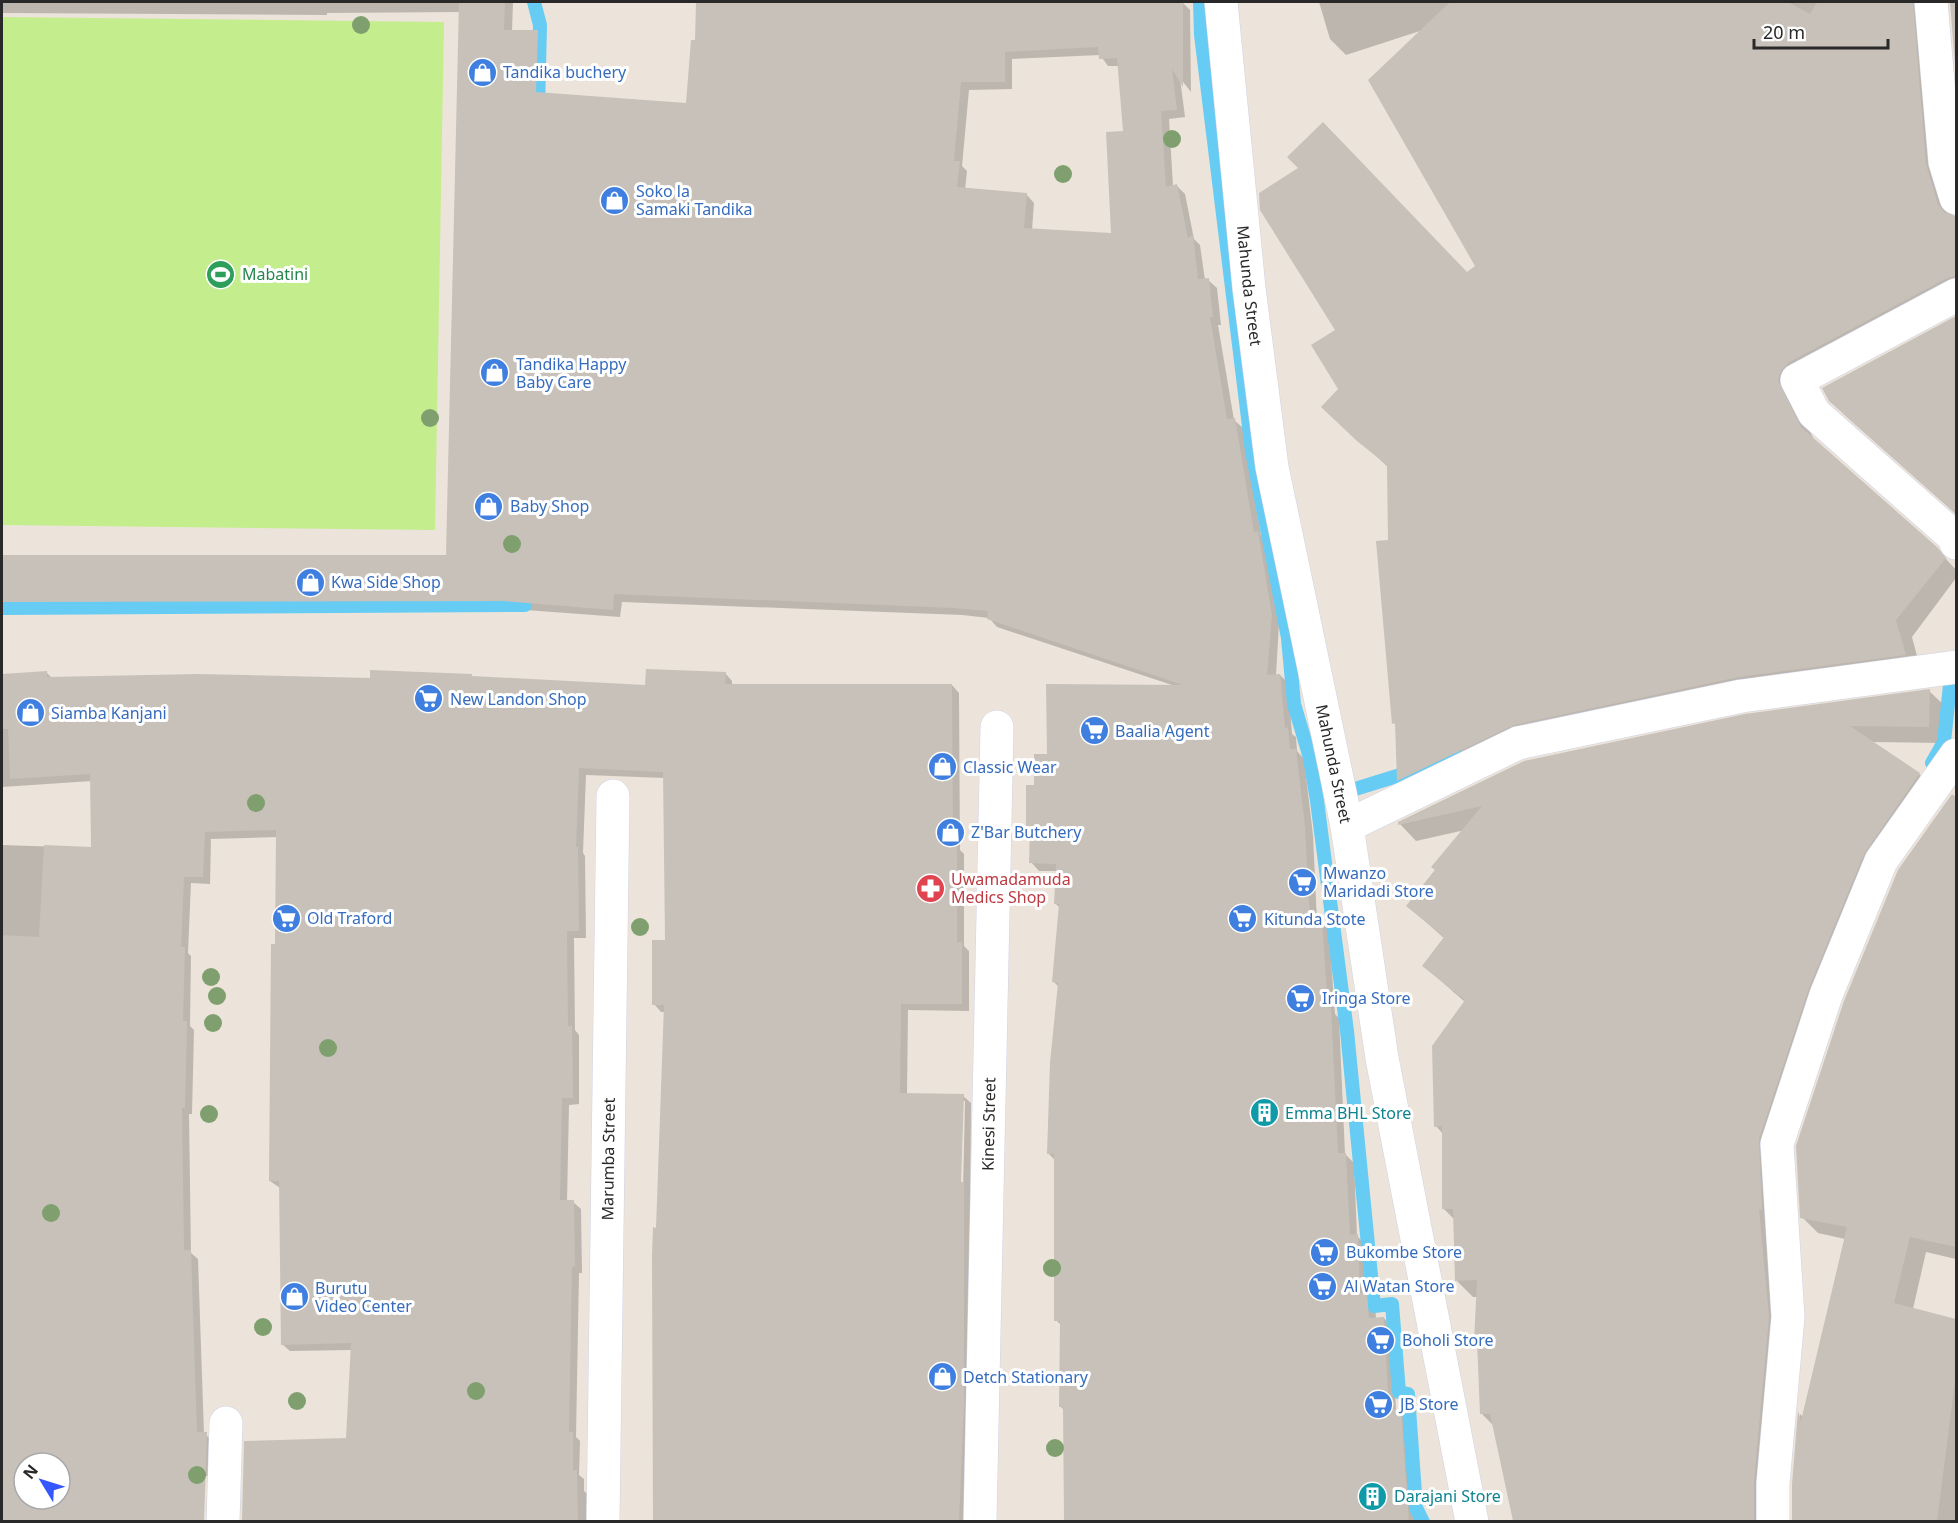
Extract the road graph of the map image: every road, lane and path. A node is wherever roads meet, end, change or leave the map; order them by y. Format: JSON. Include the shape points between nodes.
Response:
{"nodes":[{"id":1,"x":1221,"y":2,"type":"edge"},
{"id":2,"x":1931,"y":2,"type":"edge"},
{"id":3,"x":1956,"y":198,"type":"edge"},
{"id":4,"x":1956,"y":295,"type":"edge"},
{"id":5,"x":1956,"y":543,"type":"edge"},
{"id":6,"x":1956,"y":667,"type":"edge"},
{"id":7,"x":997,"y":727,"type":"dead end"},
{"id":8,"x":1956,"y":755,"type":"edge"},
{"id":9,"x":614,"y":796,"type":"dead end"},
{"id":10,"x":1347,"y":826,"type":"junction"},
{"id":11,"x":226,"y":1422,"type":"dead end"},
{"id":12,"x":223,"y":1521,"type":"edge"},
{"id":13,"x":603,"y":1521,"type":"edge"},
{"id":14,"x":980,"y":1521,"type":"edge"},
{"id":15,"x":1472,"y":1521,"type":"edge"},
{"id":16,"x":1773,"y":1521,"type":"edge"}],
"edges":[{"from":1,"to":10,"type":"street","name":"Mahunda Street","via":[[1249,288],[1272,467]]},
{"from":2,"to":3,"type":"street","via":[[1945,162]]},
{"from":4,"to":5,"type":"street","via":[[1797,380],[1814,413],[1954,537]]},
{"from":6,"to":10,"type":"street","via":[[1742,696],[1518,743]]},
{"from":7,"to":14,"type":"street","name":"Kinesi Street"},
{"from":8,"to":16,"type":"street","via":[[1881,861],[1826,995],[1777,1144],[1788,1317]]},
{"from":9,"to":13,"type":"street","name":"Marumba Street"},
{"from":10,"to":15,"type":"street","name":"Mahunda Street","via":[[1382,1058]]},
{"from":11,"to":12,"type":"street"}]}
